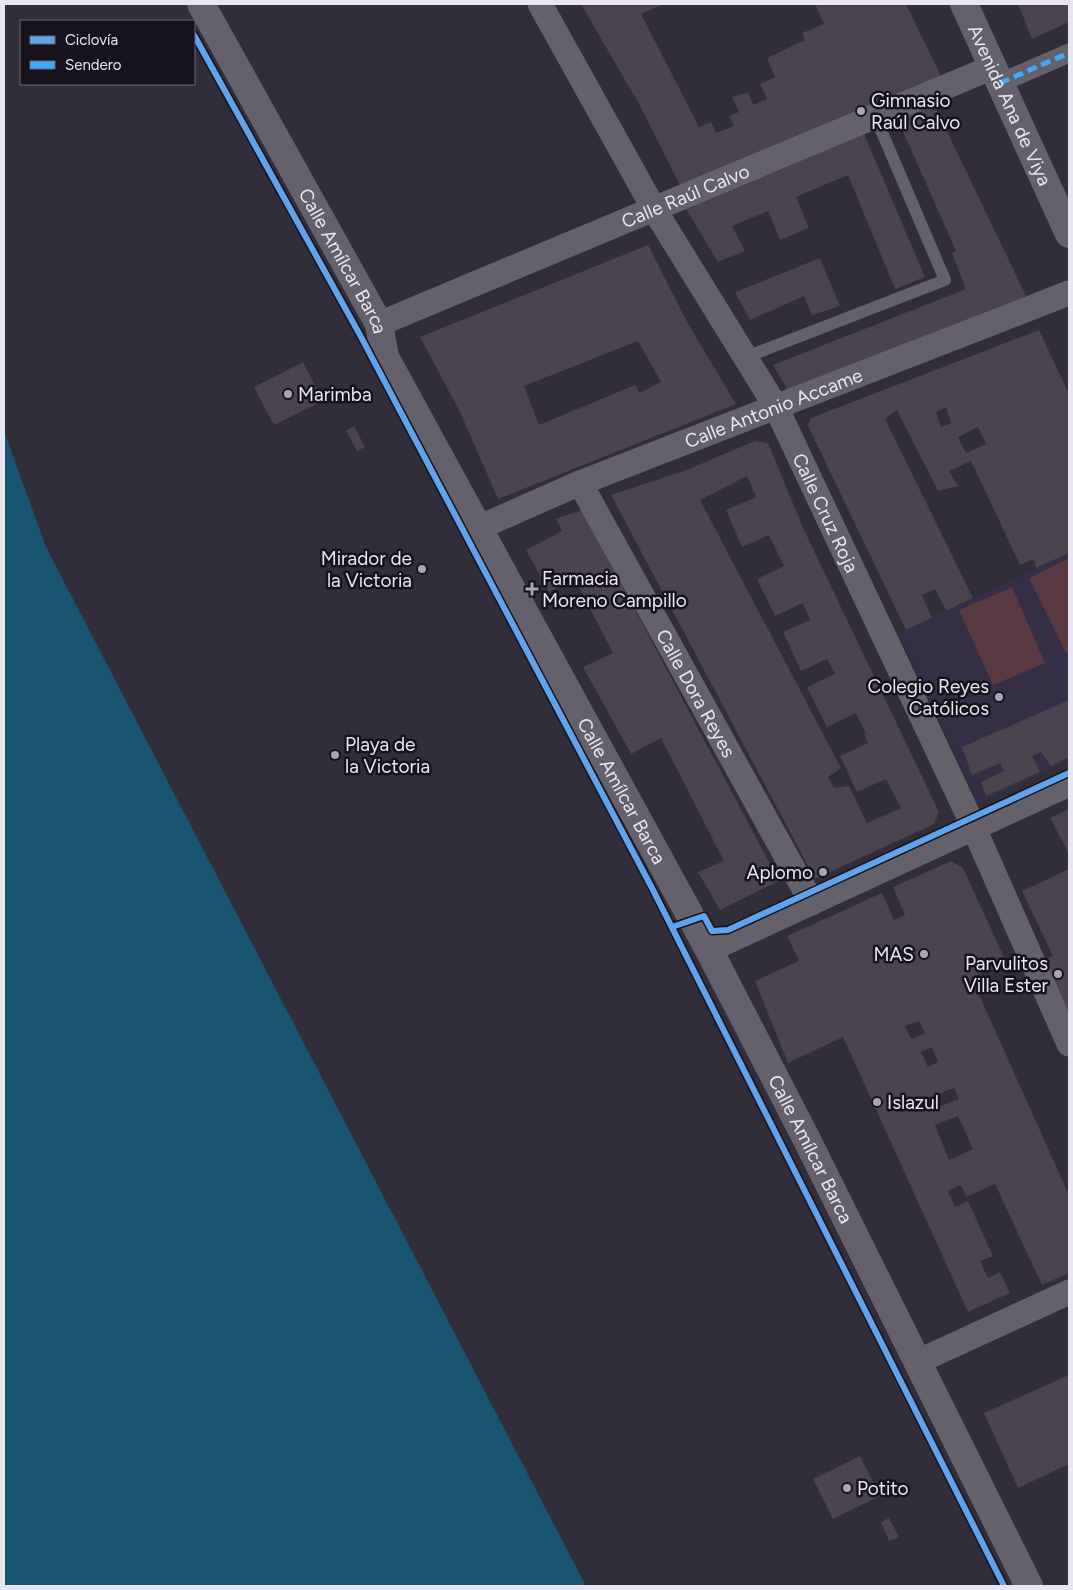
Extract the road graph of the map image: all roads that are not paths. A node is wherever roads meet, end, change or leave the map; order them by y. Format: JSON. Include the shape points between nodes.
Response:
{"nodes":[{"id":1,"x":201,"y":4,"type":"edge"},
{"id":2,"x":540,"y":4,"type":"edge"},
{"id":3,"x":964,"y":4,"type":"edge"},
{"id":4,"x":1069,"y":53,"type":"edge"},
{"id":5,"x":996,"y":75,"type":"junction"},
{"id":6,"x":875,"y":116,"type":"junction"},
{"id":7,"x":654,"y":209,"type":"junction"},
{"id":8,"x":1069,"y":234,"type":"edge"},
{"id":9,"x":1069,"y":294,"type":"edge"},
{"id":10,"x":379,"y":324,"type":"junction"},
{"id":11,"x":746,"y":357,"type":"junction"},
{"id":12,"x":776,"y":407,"type":"junction"},
{"id":13,"x":580,"y":483,"type":"junction"},
{"id":14,"x":478,"y":528,"type":"junction"},
{"id":15,"x":1069,"y":784,"type":"edge"},
{"id":16,"x":974,"y":828,"type":"junction"},
{"id":17,"x":812,"y":903,"type":"junction"},
{"id":18,"x":709,"y":950,"type":"junction"},
{"id":19,"x":1069,"y":1044,"type":"edge"},
{"id":20,"x":1069,"y":1292,"type":"edge"},
{"id":21,"x":917,"y":1362,"type":"junction"},
{"id":22,"x":1029,"y":1586,"type":"edge"}],
"edges":[{"from":1,"to":10,"type":"street","name":"Calle Amílcar Barca"},
{"from":2,"to":7,"type":"street","name":"Calle Cruz Roja"},
{"from":3,"to":5,"type":"street","name":"Avenida Ana de Viya"},
{"from":4,"to":5,"type":"street"},
{"from":5,"to":6,"type":"street","name":"Calle Raúl Calvo"},
{"from":5,"to":8,"type":"street","name":"Avenida Ana de Viya"},
{"from":6,"to":7,"type":"street","name":"Calle Raúl Calvo"},
{"from":6,"to":11,"type":"lane","via":[[945,280]]},
{"from":7,"to":10,"type":"street","name":"Calle Raúl Calvo"},
{"from":7,"to":11,"type":"street","name":"Calle Cruz Roja"},
{"from":9,"to":12,"type":"street","name":"Calle Antonio Accame"},
{"from":10,"to":14,"type":"street","name":"Calle Amílcar Barca","via":[[385,357]]},
{"from":11,"to":12,"type":"street","name":"Calle Cruz Roja"},
{"from":12,"to":13,"type":"street","name":"Calle Antonio Accame"},
{"from":12,"to":16,"type":"street","name":"Calle Cruz Roja"},
{"from":13,"to":14,"type":"street","name":"Calle Antonio Accame"},
{"from":13,"to":17,"type":"street","name":"Calle Dora Reyes"},
{"from":14,"to":18,"type":"street","name":"Calle Amílcar Barca"},
{"from":15,"to":16,"type":"street"},
{"from":16,"to":17,"type":"street"},
{"from":16,"to":19,"type":"street","name":"Calle Cruz Roja"},
{"from":17,"to":18,"type":"street"},
{"from":18,"to":21,"type":"street","name":"Calle Amílcar Barca"},
{"from":20,"to":21,"type":"street"},
{"from":21,"to":22,"type":"street","name":"Calle Amílcar Barca"}]}
